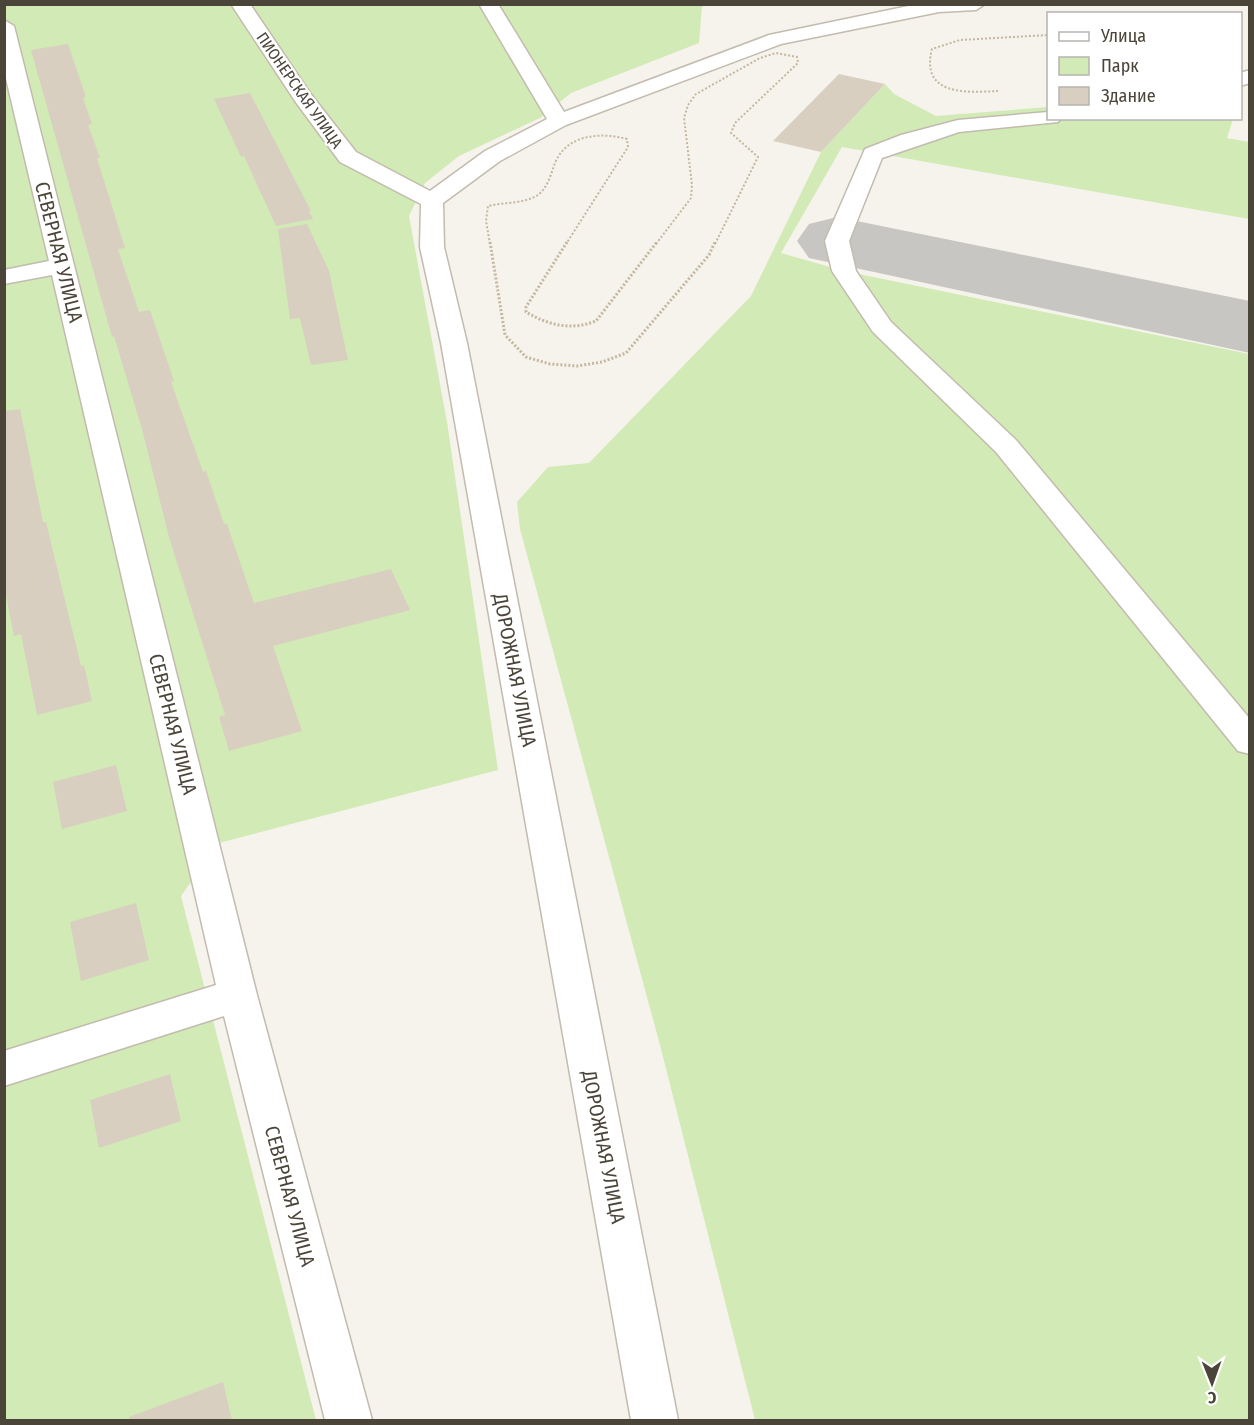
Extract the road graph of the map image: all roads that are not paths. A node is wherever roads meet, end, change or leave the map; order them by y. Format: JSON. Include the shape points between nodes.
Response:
{"nodes":[{"id":1,"x":240,"y":4,"type":"edge"},
{"id":2,"x":488,"y":4,"type":"edge"},
{"id":3,"x":976,"y":4,"type":"edge"},
{"id":4,"x":4,"y":26,"type":"edge"},
{"id":5,"x":1047,"y":118,"type":"edge"},
{"id":6,"x":559,"y":121,"type":"junction"},
{"id":7,"x":432,"y":201,"type":"junction"},
{"id":8,"x":62,"y":266,"type":"junction"},
{"id":9,"x":4,"y":277,"type":"edge"},
{"id":10,"x":1250,"y":742,"type":"edge"},
{"id":11,"x":238,"y":995,"type":"junction"},
{"id":12,"x":4,"y":1069,"type":"edge"},
{"id":13,"x":349,"y":1420,"type":"edge"},
{"id":14,"x":655,"y":1420,"type":"edge"}],
"edges":[{"from":1,"to":7,"type":"street","name":"ПИОНЕРСКАЯ УЛИЦА","via":[[348,157]]},
{"from":2,"to":6,"type":"street"},
{"from":3,"to":6,"type":"street","via":[[939,6],[776,39]]},
{"from":4,"to":8,"type":"street","name":"СЕВЕРНАЯ УЛИЦА"},
{"from":5,"to":10,"type":"street","via":[[958,126],[873,154],[837,241],[844,271],[882,327],[1006,446]]},
{"from":6,"to":7,"type":"street","via":[[463,173]]},
{"from":7,"to":14,"type":"street","name":"ДОРОЖНАЯ УЛИЦА","via":[[432,247],[456,355]]},
{"from":8,"to":9,"type":"street"},
{"from":8,"to":11,"type":"street","name":"СЕВЕРНАЯ УЛИЦА"},
{"from":11,"to":12,"type":"street"},
{"from":11,"to":13,"type":"street","name":"СЕВЕРНАЯ УЛИЦА"}]}
